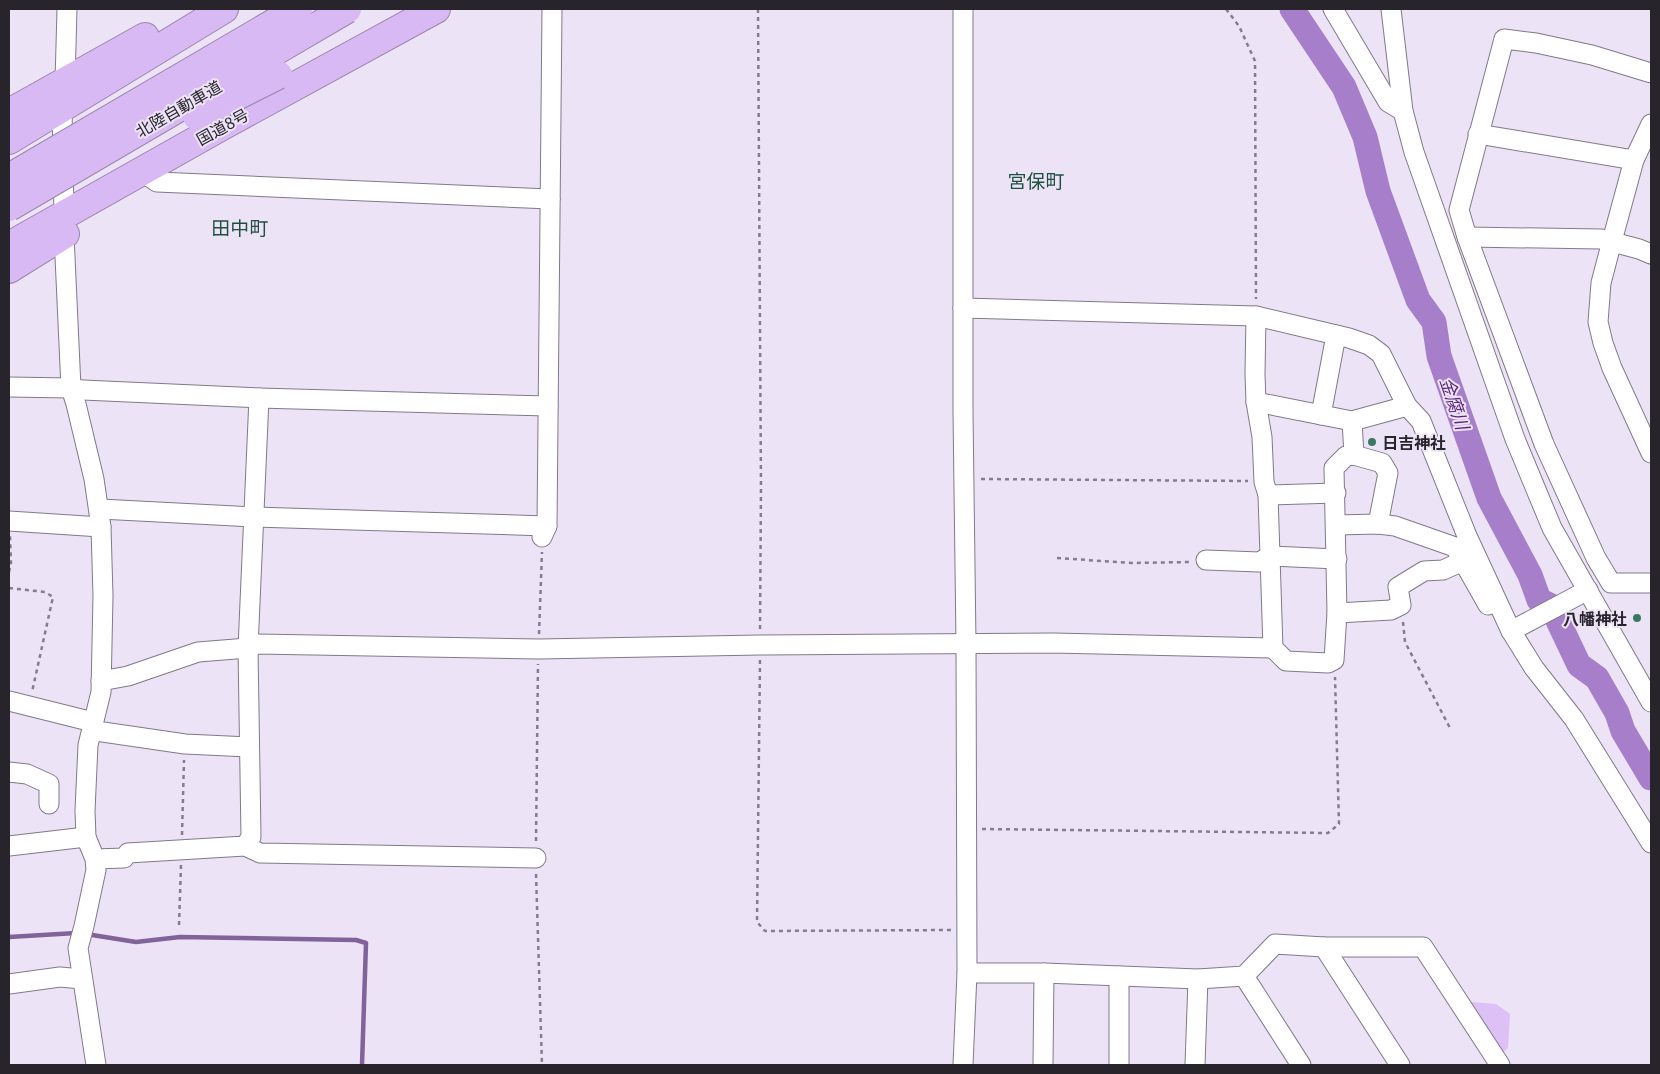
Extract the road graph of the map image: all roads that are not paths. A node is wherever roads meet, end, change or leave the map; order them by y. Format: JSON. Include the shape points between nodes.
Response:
{"nodes":[{"id":1,"x":67,"y":9,"type":"edge"},
{"id":2,"x":196,"y":9,"type":"edge"},
{"id":3,"x":224,"y":9,"type":"edge"},
{"id":4,"x":260,"y":9,"type":"edge"},
{"id":5,"x":298,"y":9,"type":"edge"},
{"id":6,"x":347,"y":9,"type":"edge"},
{"id":7,"x":397,"y":9,"type":"edge"},
{"id":8,"x":436,"y":9,"type":"edge"},
{"id":9,"x":552,"y":9,"type":"edge"},
{"id":10,"x":964,"y":9,"type":"edge"},
{"id":11,"x":1333,"y":9,"type":"edge"},
{"id":12,"x":1391,"y":9,"type":"edge"},
{"id":13,"x":1651,"y":73,"type":"edge"},
{"id":14,"x":65,"y":82,"type":"junction"},
{"id":15,"x":62,"y":109,"type":"junction"},
{"id":16,"x":1403,"y":111,"type":"junction"},
{"id":17,"x":9,"y":113,"type":"edge"},
{"id":18,"x":1651,"y":124,"type":"edge"},
{"id":19,"x":1478,"y":134,"type":"junction"},
{"id":20,"x":9,"y":140,"type":"edge"},
{"id":21,"x":1634,"y":160,"type":"junction"},
{"id":22,"x":9,"y":172,"type":"edge"},
{"id":23,"x":142,"y":172,"type":"junction"},
{"id":24,"x":9,"y":178,"type":"edge"},
{"id":25,"x":550,"y":200,"type":"junction"},
{"id":26,"x":9,"y":207,"type":"edge"},
{"id":27,"x":9,"y":216,"type":"edge"},
{"id":28,"x":64,"y":224,"type":"junction"},
{"id":29,"x":1467,"y":237,"type":"junction"},
{"id":30,"x":1612,"y":242,"type":"junction"},
{"id":31,"x":9,"y":246,"type":"edge"},
{"id":32,"x":1651,"y":254,"type":"edge"},
{"id":33,"x":9,"y":269,"type":"edge"},
{"id":34,"x":963,"y":308,"type":"junction"},
{"id":35,"x":1256,"y":316,"type":"junction"},
{"id":36,"x":1336,"y":335,"type":"junction"},
{"id":37,"x":9,"y":387,"type":"edge"},
{"id":38,"x":71,"y":388,"type":"junction"},
{"id":39,"x":259,"y":398,"type":"junction"},
{"id":40,"x":1256,"y":402,"type":"junction"},
{"id":41,"x":548,"y":406,"type":"junction"},
{"id":42,"x":1407,"y":406,"type":"junction"},
{"id":43,"x":1321,"y":415,"type":"junction"},
{"id":44,"x":1352,"y":421,"type":"junction"},
{"id":45,"x":1651,"y":453,"type":"edge"},
{"id":46,"x":1354,"y":456,"type":"junction"},
{"id":47,"x":1266,"y":488,"type":"junction"},
{"id":48,"x":1336,"y":493,"type":"junction"},
{"id":49,"x":254,"y":516,"type":"junction"},
{"id":50,"x":100,"y":518,"type":"junction"},
{"id":51,"x":9,"y":521,"type":"edge"},
{"id":52,"x":1378,"y":524,"type":"junction"},
{"id":53,"x":1336,"y":525,"type":"junction"},
{"id":54,"x":1271,"y":556,"type":"junction"},
{"id":55,"x":1336,"y":559,"type":"junction"},
{"id":56,"x":1206,"y":560,"type":"road end"},
{"id":57,"x":1463,"y":561,"type":"junction"},
{"id":58,"x":1651,"y":583,"type":"edge"},
{"id":59,"x":1582,"y":593,"type":"junction"},
{"id":60,"x":1337,"y":613,"type":"junction"},
{"id":61,"x":1512,"y":625,"type":"junction"},
{"id":62,"x":966,"y":644,"type":"junction"},
{"id":63,"x":248,"y":648,"type":"junction"},
{"id":64,"x":1273,"y":648,"type":"junction"},
{"id":65,"x":101,"y":681,"type":"junction"},
{"id":66,"x":9,"y":702,"type":"edge"},
{"id":67,"x":1651,"y":702,"type":"edge"},
{"id":68,"x":93,"y":722,"type":"junction"},
{"id":69,"x":249,"y":747,"type":"junction"},
{"id":70,"x":9,"y":772,"type":"edge"},
{"id":71,"x":49,"y":804,"type":"dead end"},
{"id":72,"x":86,"y":837,"type":"junction"},
{"id":73,"x":1651,"y":843,"type":"edge"},
{"id":74,"x":9,"y":846,"type":"edge"},
{"id":75,"x":245,"y":846,"type":"junction"},
{"id":76,"x":536,"y":858,"type":"road end"},
{"id":77,"x":95,"y":859,"type":"junction"},
{"id":78,"x":1324,"y":947,"type":"junction"},
{"id":79,"x":966,"y":973,"type":"junction"},
{"id":80,"x":1044,"y":973,"type":"junction"},
{"id":81,"x":1119,"y":976,"type":"junction"},
{"id":82,"x":1244,"y":976,"type":"junction"},
{"id":83,"x":82,"y":978,"type":"junction"},
{"id":84,"x":1198,"y":978,"type":"junction"},
{"id":85,"x":9,"y":984,"type":"edge"},
{"id":86,"x":1199,"y":1060,"type":"edge"},
{"id":87,"x":96,"y":1065,"type":"edge"},
{"id":88,"x":963,"y":1065,"type":"edge"},
{"id":89,"x":1043,"y":1065,"type":"edge"},
{"id":90,"x":1119,"y":1065,"type":"edge"},
{"id":91,"x":1301,"y":1065,"type":"edge"},
{"id":92,"x":1400,"y":1065,"type":"edge"},
{"id":93,"x":1500,"y":1065,"type":"edge"}],
"edges":[{"from":1,"to":14,"type":"street"},
{"from":2,"to":14,"type":"highway"},
{"from":3,"to":15,"type":"highway"},
{"from":4,"to":22,"type":"highway"},
{"from":5,"to":24,"type":"highway","name":"北陸自動車道","bridge":true},
{"from":6,"to":26,"type":"highway","name":"北陸自動車道","bridge":true},
{"from":7,"to":27,"type":"highway","bridge":true,"via":[[278,75],[82,174]]},
{"from":8,"to":23,"type":"highway","name":"国道8号"},
{"from":9,"to":25,"type":"street"},
{"from":10,"to":34,"type":"street"},
{"from":11,"to":16,"type":"street","via":[[1388,102]]},
{"from":12,"to":16,"type":"street"},
{"from":13,"to":19,"type":"street","via":[[1592,54],[1504,39]]},
{"from":14,"to":17,"type":"highway"},
{"from":15,"to":20,"type":"highway"},
{"from":15,"to":28,"type":"street"},
{"from":16,"to":59,"type":"street","via":[[1414,152],[1515,439]]},
{"from":18,"to":21,"type":"street"},
{"from":19,"to":21,"type":"street"},
{"from":19,"to":29,"type":"street","via":[[1459,210]]},
{"from":21,"to":30,"type":"street"},
{"from":23,"to":25,"type":"street","via":[[156,182]]},
{"from":23,"to":28,"type":"highway","name":"国道8号"},
{"from":25,"to":41,"type":"street"},
{"from":28,"to":31,"type":"highway"},
{"from":28,"to":33,"type":"highway"},
{"from":28,"to":38,"type":"street"},
{"from":29,"to":30,"type":"street","via":[[1601,239]]},
{"from":29,"to":58,"type":"street","via":[[1544,444],[1596,558],[1611,583]]},
{"from":30,"to":32,"type":"street"},
{"from":30,"to":45,"type":"street","via":[[1601,283],[1598,322],[1612,368]]},
{"from":34,"to":35,"type":"street"},
{"from":34,"to":62,"type":"street"},
{"from":35,"to":36,"type":"street"},
{"from":35,"to":40,"type":"street"},
{"from":36,"to":42,"type":"street","via":[[1369,345],[1381,354]]},
{"from":36,"to":43,"type":"street"},
{"from":37,"to":38,"type":"street"},
{"from":38,"to":39,"type":"street"},
{"from":38,"to":50,"type":"street"},
{"from":39,"to":41,"type":"street"},
{"from":39,"to":49,"type":"street"},
{"from":40,"to":43,"type":"street"},
{"from":40,"to":47,"type":"street"},
{"from":41,"to":49,"type":"street","via":[[544,532]]},
{"from":42,"to":44,"type":"street"},
{"from":42,"to":61,"type":"street","via":[[1421,421],[1467,536]]},
{"from":43,"to":44,"type":"street"},
{"from":44,"to":46,"type":"street"},
{"from":46,"to":48,"type":"street","via":[[1346,456],[1334,468]]},
{"from":46,"to":52,"type":"street","via":[[1382,462],[1388,473]]},
{"from":47,"to":48,"type":"street"},
{"from":47,"to":54,"type":"street"},
{"from":48,"to":53,"type":"street"},
{"from":49,"to":50,"type":"street"},
{"from":49,"to":63,"type":"street"},
{"from":50,"to":51,"type":"street"},
{"from":50,"to":65,"type":"street","via":[[103,596]]},
{"from":52,"to":53,"type":"street"},
{"from":52,"to":57,"type":"street","via":[[1395,526],[1455,547]]},
{"from":53,"to":55,"type":"street"},
{"from":54,"to":55,"type":"street"},
{"from":54,"to":56,"type":"street","via":[[1260,562]]},
{"from":54,"to":64,"type":"street"},
{"from":55,"to":60,"type":"street"},
{"from":57,"to":60,"type":"street","via":[[1443,570],[1424,572],[1398,586],[1401,605],[1391,610]]},
{"from":57,"to":61,"type":"street","via":[[1486,603]]},
{"from":59,"to":61,"type":"street"},
{"from":59,"to":67,"type":"street"},
{"from":60,"to":64,"type":"street","via":[[1334,660],[1328,663],[1286,661]]},
{"from":61,"to":73,"type":"street","via":[[1534,668],[1574,719]]},
{"from":62,"to":63,"type":"street","via":[[538,648],[258,644]]},
{"from":62,"to":64,"type":"street"},
{"from":62,"to":79,"type":"street"},
{"from":63,"to":65,"type":"street","via":[[198,652],[128,676]]},
{"from":63,"to":69,"type":"street"},
{"from":65,"to":68,"type":"street"},
{"from":66,"to":68,"type":"street"},
{"from":68,"to":69,"type":"street","via":[[96,731],[185,744]]},
{"from":68,"to":72,"type":"street","via":[[88,745]]},
{"from":69,"to":75,"type":"street","via":[[251,837]]},
{"from":70,"to":71,"type":"street","via":[[27,774],[49,784]]},
{"from":72,"to":74,"type":"street"},
{"from":72,"to":77,"type":"street"},
{"from":75,"to":76,"type":"street","via":[[260,853]]},
{"from":75,"to":77,"type":"street","via":[[128,853],[124,858]]},
{"from":77,"to":83,"type":"street","via":[[96,870],[81,937]]},
{"from":78,"to":82,"type":"street","via":[[1275,944]]},
{"from":78,"to":92,"type":"street"},
{"from":78,"to":93,"type":"street","via":[[1422,947]]},
{"from":79,"to":80,"type":"street"},
{"from":79,"to":88,"type":"street"},
{"from":80,"to":81,"type":"street"},
{"from":80,"to":89,"type":"street"},
{"from":81,"to":84,"type":"street"},
{"from":81,"to":90,"type":"street"},
{"from":82,"to":84,"type":"street"},
{"from":82,"to":91,"type":"street"},
{"from":83,"to":85,"type":"street","via":[[60,977]]},
{"from":83,"to":87,"type":"street"},
{"from":84,"to":86,"type":"street"}]}
